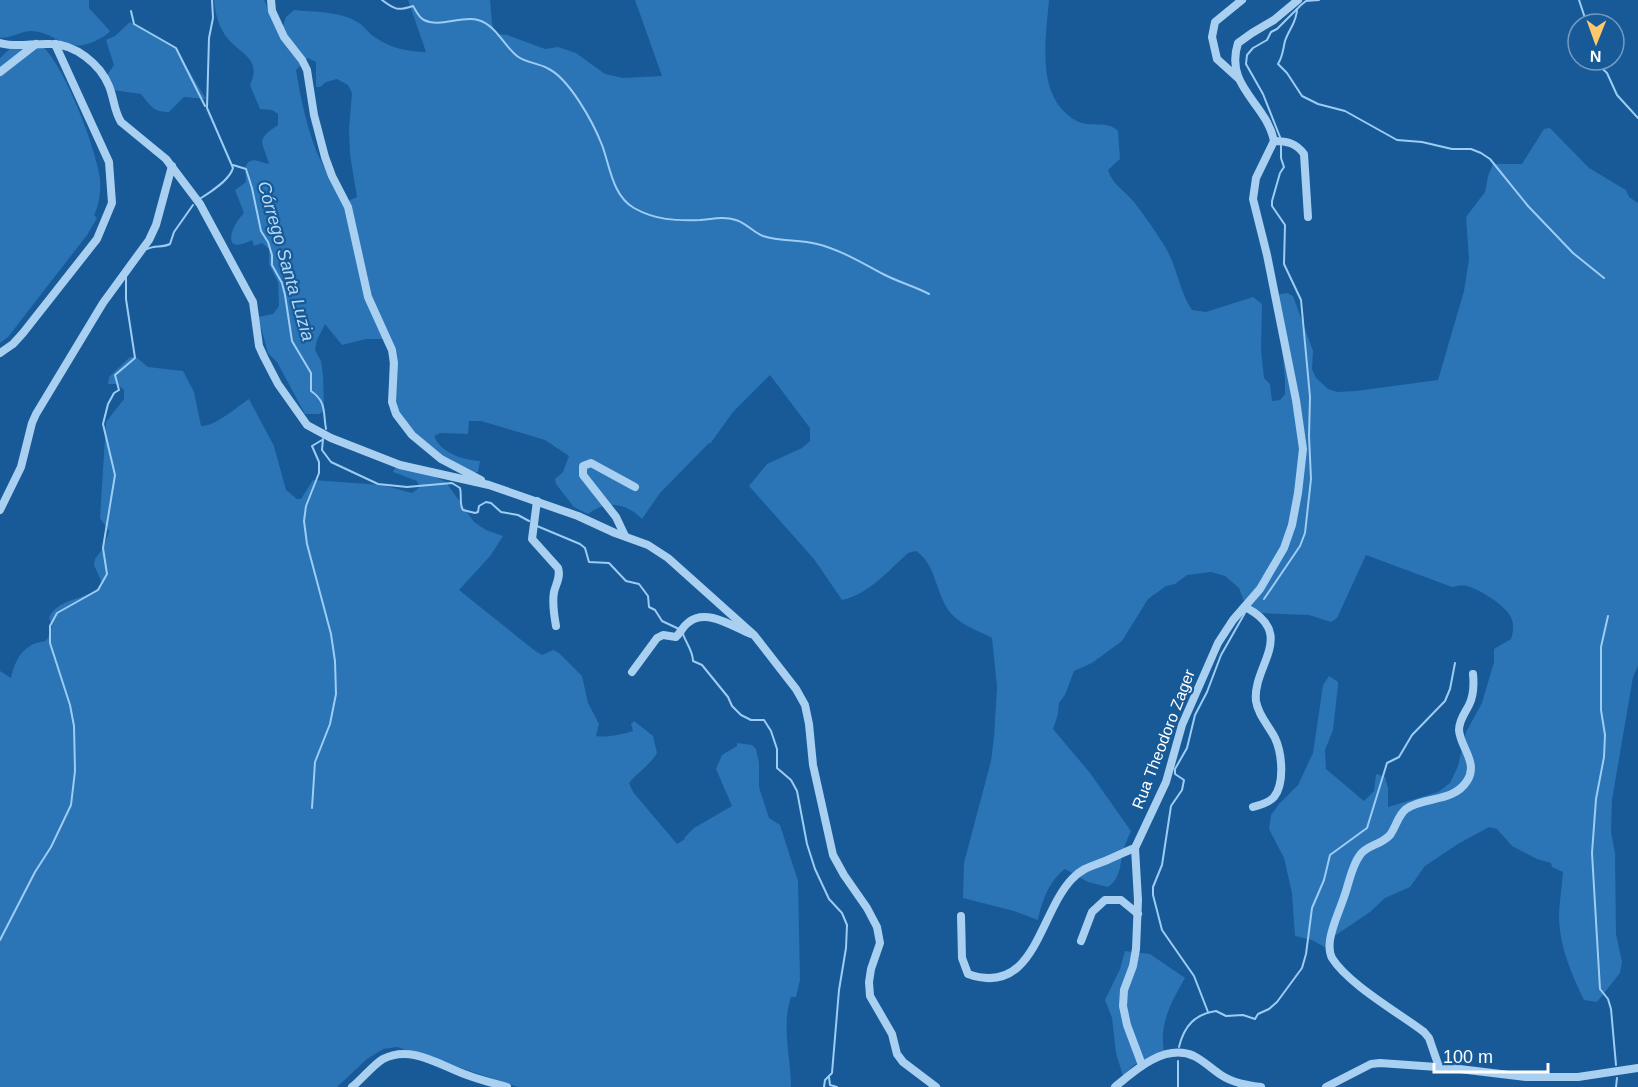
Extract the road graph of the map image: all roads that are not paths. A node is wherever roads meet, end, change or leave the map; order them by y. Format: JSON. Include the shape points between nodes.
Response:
{"nodes":[{"id":1,"x":271,"y":0,"type":"edge"},
{"id":2,"x":1242,"y":0,"type":"edge"},
{"id":3,"x":1298,"y":0,"type":"edge"},
{"id":4,"x":0,"y":43,"type":"edge"},
{"id":5,"x":36,"y":44,"type":"junction"},
{"id":6,"x":55,"y":44,"type":"junction"},
{"id":7,"x":0,"y":72,"type":"edge"},
{"id":8,"x":1238,"y":78,"type":"junction"},
{"id":9,"x":1274,"y":141,"type":"junction"},
{"id":10,"x":172,"y":166,"type":"junction"},
{"id":11,"x":1308,"y":217,"type":"dead end"},
{"id":12,"x":0,"y":353,"type":"edge"},
{"id":13,"x":489,"y":485,"type":"junction"},
{"id":14,"x":635,"y":487,"type":"dead end"},
{"id":15,"x":537,"y":501,"type":"junction"},
{"id":16,"x":0,"y":510,"type":"edge"},
{"id":17,"x":625,"y":536,"type":"junction"},
{"id":18,"x":1245,"y":607,"type":"junction"},
{"id":19,"x":556,"y":626,"type":"dead end"},
{"id":20,"x":754,"y":635,"type":"junction"},
{"id":21,"x":632,"y":672,"type":"dead end"},
{"id":22,"x":1473,"y":674,"type":"dead end"},
{"id":23,"x":1253,"y":807,"type":"dead end"},
{"id":24,"x":1135,"y":848,"type":"junction"},
{"id":25,"x":1138,"y":914,"type":"junction"},
{"id":26,"x":961,"y":916,"type":"dead end"},
{"id":27,"x":1081,"y":941,"type":"dead end"},
{"id":28,"x":1142,"y":1065,"type":"junction"},
{"id":29,"x":1439,"y":1067,"type":"junction"},
{"id":30,"x":1638,"y":1068,"type":"edge"},
{"id":31,"x":352,"y":1087,"type":"edge"},
{"id":32,"x":507,"y":1087,"type":"edge"},
{"id":33,"x":936,"y":1087,"type":"edge"},
{"id":34,"x":1115,"y":1087,"type":"edge"},
{"id":35,"x":1261,"y":1087,"type":"edge"},
{"id":36,"x":1326,"y":1087,"type":"edge"}],
"edges":[{"from":1,"to":13,"type":"street","via":[[284,36],[307,70],[325,157],[348,207],[368,297],[392,350],[392,402],[396,414],[412,435],[434,453]]},
{"from":2,"to":8,"type":"street","via":[[1215,22],[1212,42],[1217,59]]},
{"from":3,"to":8,"type":"street","via":[[1238,43],[1234,63]]},
{"from":4,"to":5,"type":"street"},
{"from":5,"to":6,"type":"street"},
{"from":5,"to":7,"type":"street"},
{"from":6,"to":10,"type":"street","via":[[77,50],[103,75],[121,122]]},
{"from":6,"to":12,"type":"street","via":[[109,162],[112,203],[97,239],[23,333]]},
{"from":8,"to":9,"type":"street","via":[[1265,118]]},
{"from":9,"to":11,"type":"street","via":[[1291,142],[1304,154]]},
{"from":9,"to":18,"type":"street","name":"Rua Theodoro Zager","via":[[1256,178],[1252,199],[1275,292],[1303,450],[1292,525],[1284,548]]},
{"from":10,"to":13,"type":"street","via":[[207,216],[249,296],[264,357],[307,425],[400,465]]},
{"from":10,"to":16,"type":"street","via":[[156,225],[36,414],[21,467]]},
{"from":13,"to":15,"type":"street"},
{"from":14,"to":17,"type":"street","via":[[591,463],[583,466],[583,475]]},
{"from":15,"to":17,"type":"street"},
{"from":15,"to":19,"type":"street","via":[[532,539],[560,573],[554,593]]},
{"from":17,"to":20,"type":"street","via":[[659,550]]},
{"from":18,"to":23,"type":"street","via":[[1269,630],[1270,646],[1256,699],[1280,756],[1279,786],[1274,796]]},
{"from":18,"to":24,"type":"street","name":"Rua Theodoro Zager","via":[[1218,643],[1186,716],[1166,782]]},
{"from":20,"to":21,"type":"street","via":[[712,618],[693,620],[676,637],[657,638]]},
{"from":20,"to":33,"type":"street","via":[[805,705],[813,765],[833,855],[877,927],[880,943],[869,982],[870,996],[892,1034],[897,1054]]},
{"from":22,"to":29,"type":"street","via":[[1472,696],[1459,726],[1471,764],[1467,781],[1453,793],[1408,807],[1392,833],[1359,856],[1331,930],[1329,949],[1335,962],[1359,985],[1424,1032]]},
{"from":24,"to":25,"type":"street","name":"Rua Theodoro Zager"},
{"from":24,"to":26,"type":"street","via":[[1082,869],[1070,881],[1021,965],[1006,977],[968,974],[962,958]]},
{"from":25,"to":27,"type":"street","via":[[1121,900],[1106,900],[1092,912]]},
{"from":25,"to":28,"type":"street","name":"Rua Theodoro Zager","via":[[1133,966],[1123,1006]]},
{"from":28,"to":34,"type":"street"},
{"from":28,"to":35,"type":"street","via":[[1165,1055],[1185,1053],[1227,1079]]},
{"from":29,"to":30,"type":"street","via":[[1551,1078]]},
{"from":29,"to":36,"type":"street","via":[[1371,1064]]},
{"from":31,"to":32,"type":"street","via":[[382,1060],[395,1055],[435,1060],[465,1075]]}]}
